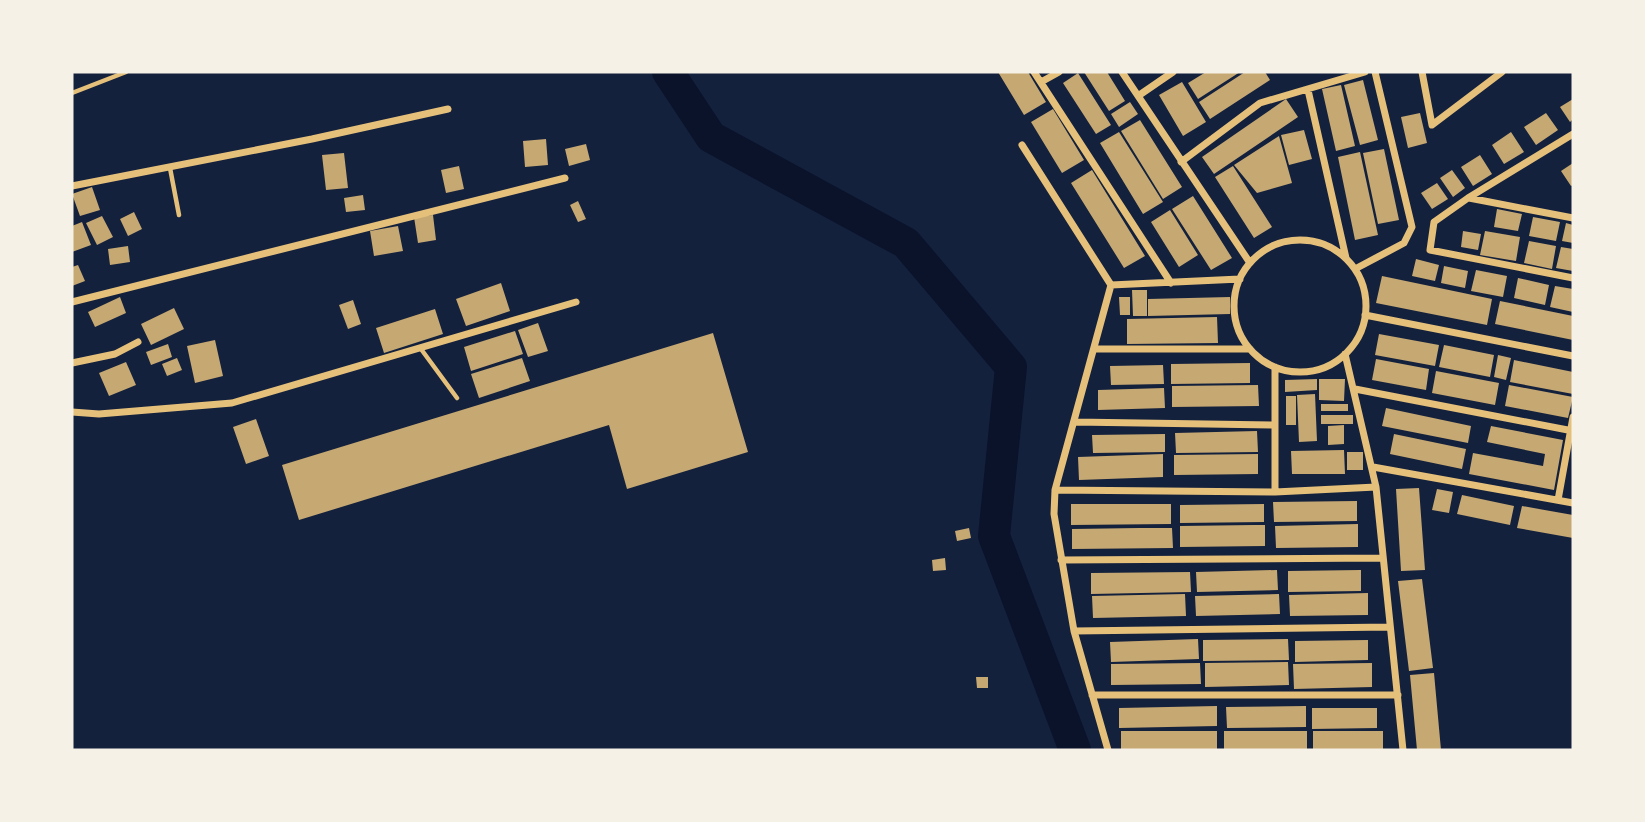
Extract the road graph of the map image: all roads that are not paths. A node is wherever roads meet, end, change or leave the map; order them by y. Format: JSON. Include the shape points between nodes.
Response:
{"nodes":[{"id":1,"x":126,"y":72,"type":"edge"},
{"id":2,"x":1034,"y":72,"type":"edge"},
{"id":3,"x":1059,"y":72,"type":"edge"},
{"id":4,"x":1122,"y":72,"type":"edge"},
{"id":5,"x":1173,"y":72,"type":"edge"},
{"id":6,"x":1365,"y":72,"type":"edge"},
{"id":7,"x":1375,"y":72,"type":"edge"},
{"id":8,"x":1422,"y":72,"type":"edge"},
{"id":9,"x":1502,"y":72,"type":"edge"},
{"id":10,"x":1041,"y":82,"type":"junction"},
{"id":11,"x":1308,"y":90,"type":"junction"},
{"id":12,"x":72,"y":93,"type":"edge"},
{"id":13,"x":1138,"y":96,"type":"junction"},
{"id":14,"x":448,"y":109,"type":"dead end"},
{"id":15,"x":1573,"y":134,"type":"edge"},
{"id":16,"x":1022,"y":145,"type":"dead end"},
{"id":17,"x":1181,"y":162,"type":"junction"},
{"id":18,"x":169,"y":167,"type":"junction"},
{"id":19,"x":565,"y":178,"type":"dead end"},
{"id":20,"x":72,"y":186,"type":"edge"},
{"id":21,"x":1468,"y":198,"type":"junction"},
{"id":22,"x":179,"y":215,"type":"dead end"},
{"id":23,"x":1573,"y":218,"type":"edge"},
{"id":24,"x":1346,"y":258,"type":"junction"},
{"id":25,"x":1250,"y":263,"type":"junction"},
{"id":26,"x":1355,"y":269,"type":"junction"},
{"id":27,"x":1573,"y":278,"type":"edge"},
{"id":28,"x":1240,"y":279,"type":"junction"},
{"id":29,"x":1171,"y":283,"type":"junction"},
{"id":30,"x":1111,"y":285,"type":"junction"},
{"id":31,"x":72,"y":302,"type":"edge"},
{"id":32,"x":576,"y":302,"type":"dead end"},
{"id":33,"x":1365,"y":315,"type":"junction"},
{"id":34,"x":138,"y":342,"type":"dead end"},
{"id":35,"x":421,"y":349,"type":"junction"},
{"id":36,"x":1094,"y":349,"type":"junction"},
{"id":37,"x":1250,"y":349,"type":"junction"},
{"id":38,"x":1345,"y":354,"type":"junction"},
{"id":39,"x":1573,"y":356,"type":"edge"},
{"id":40,"x":72,"y":363,"type":"edge"},
{"id":41,"x":1275,"y":367,"type":"junction"},
{"id":42,"x":1355,"y":389,"type":"junction"},
{"id":43,"x":457,"y":398,"type":"dead end"},
{"id":44,"x":72,"y":412,"type":"edge"},
{"id":45,"x":1573,"y":418,"type":"edge"},
{"id":46,"x":1075,"y":422,"type":"junction"},
{"id":47,"x":1274,"y":425,"type":"junction"},
{"id":48,"x":1572,"y":431,"type":"edge"},
{"id":49,"x":1373,"y":467,"type":"junction"},
{"id":50,"x":1376,"y":487,"type":"junction"},
{"id":51,"x":1055,"y":490,"type":"junction"},
{"id":52,"x":1275,"y":492,"type":"junction"},
{"id":53,"x":1558,"y":500,"type":"junction"},
{"id":54,"x":1573,"y":503,"type":"edge"},
{"id":55,"x":1383,"y":558,"type":"junction"},
{"id":56,"x":1062,"y":560,"type":"junction"},
{"id":57,"x":1390,"y":627,"type":"junction"},
{"id":58,"x":1074,"y":631,"type":"junction"},
{"id":59,"x":1092,"y":695,"type":"junction"},
{"id":60,"x":1398,"y":695,"type":"junction"},
{"id":61,"x":1108,"y":750,"type":"edge"},
{"id":62,"x":1403,"y":750,"type":"edge"}],
"edges":[{"from":1,"to":12,"type":"lane"},
{"from":2,"to":10,"type":"street"},
{"from":3,"to":10,"type":"street"},
{"from":4,"to":13,"type":"street"},
{"from":5,"to":13,"type":"street"},
{"from":6,"to":11,"type":"street"},
{"from":7,"to":26,"type":"street","via":[[1412,227],[1404,243]]},
{"from":8,"to":9,"type":"street","via":[[1432,125]]},
{"from":10,"to":29,"type":"street"},
{"from":11,"to":17,"type":"street","via":[[1260,103]]},
{"from":11,"to":24,"type":"street"},
{"from":13,"to":17,"type":"street"},
{"from":14,"to":18,"type":"street"},
{"from":15,"to":21,"type":"street"},
{"from":16,"to":30,"type":"street"},
{"from":17,"to":25,"type":"street"},
{"from":18,"to":20,"type":"street"},
{"from":18,"to":22,"type":"lane"},
{"from":19,"to":31,"type":"street"},
{"from":21,"to":23,"type":"street"},
{"from":21,"to":27,"type":"street","via":[[1434,222],[1430,250]]},
{"from":24,"to":25,"type":"street","via":[[1307,241],[1286,242],[1266,249]]},
{"from":24,"to":26,"type":"street"},
{"from":25,"to":28,"type":"street"},
{"from":26,"to":33,"type":"street","via":[[1364,291]]},
{"from":28,"to":29,"type":"street"},
{"from":28,"to":37,"type":"street","via":[[1234,316]]},
{"from":29,"to":30,"type":"street"},
{"from":30,"to":36,"type":"street"},
{"from":32,"to":35,"type":"street"},
{"from":33,"to":38,"type":"street","via":[[1355,343]]},
{"from":33,"to":39,"type":"street"},
{"from":34,"to":40,"type":"street","via":[[115,354]]},
{"from":35,"to":43,"type":"lane"},
{"from":35,"to":44,"type":"street","via":[[232,403],[99,414]]},
{"from":36,"to":37,"type":"street"},
{"from":36,"to":46,"type":"street"},
{"from":37,"to":41,"type":"street"},
{"from":38,"to":41,"type":"street","via":[[1324,367],[1300,372]]},
{"from":38,"to":42,"type":"street"},
{"from":41,"to":47,"type":"street"},
{"from":42,"to":48,"type":"street"},
{"from":42,"to":49,"type":"street"},
{"from":45,"to":48,"type":"street"},
{"from":46,"to":47,"type":"street"},
{"from":46,"to":51,"type":"street"},
{"from":47,"to":52,"type":"street"},
{"from":48,"to":53,"type":"street"},
{"from":49,"to":50,"type":"street"},
{"from":49,"to":53,"type":"street"},
{"from":50,"to":52,"type":"street"},
{"from":50,"to":55,"type":"street"},
{"from":51,"to":52,"type":"street"},
{"from":51,"to":56,"type":"street"},
{"from":53,"to":54,"type":"street"},
{"from":55,"to":56,"type":"street"},
{"from":55,"to":57,"type":"street"},
{"from":56,"to":58,"type":"street"},
{"from":57,"to":58,"type":"street"},
{"from":57,"to":60,"type":"street"},
{"from":58,"to":59,"type":"street"},
{"from":59,"to":60,"type":"street"},
{"from":59,"to":61,"type":"street"},
{"from":60,"to":62,"type":"street"}]}
